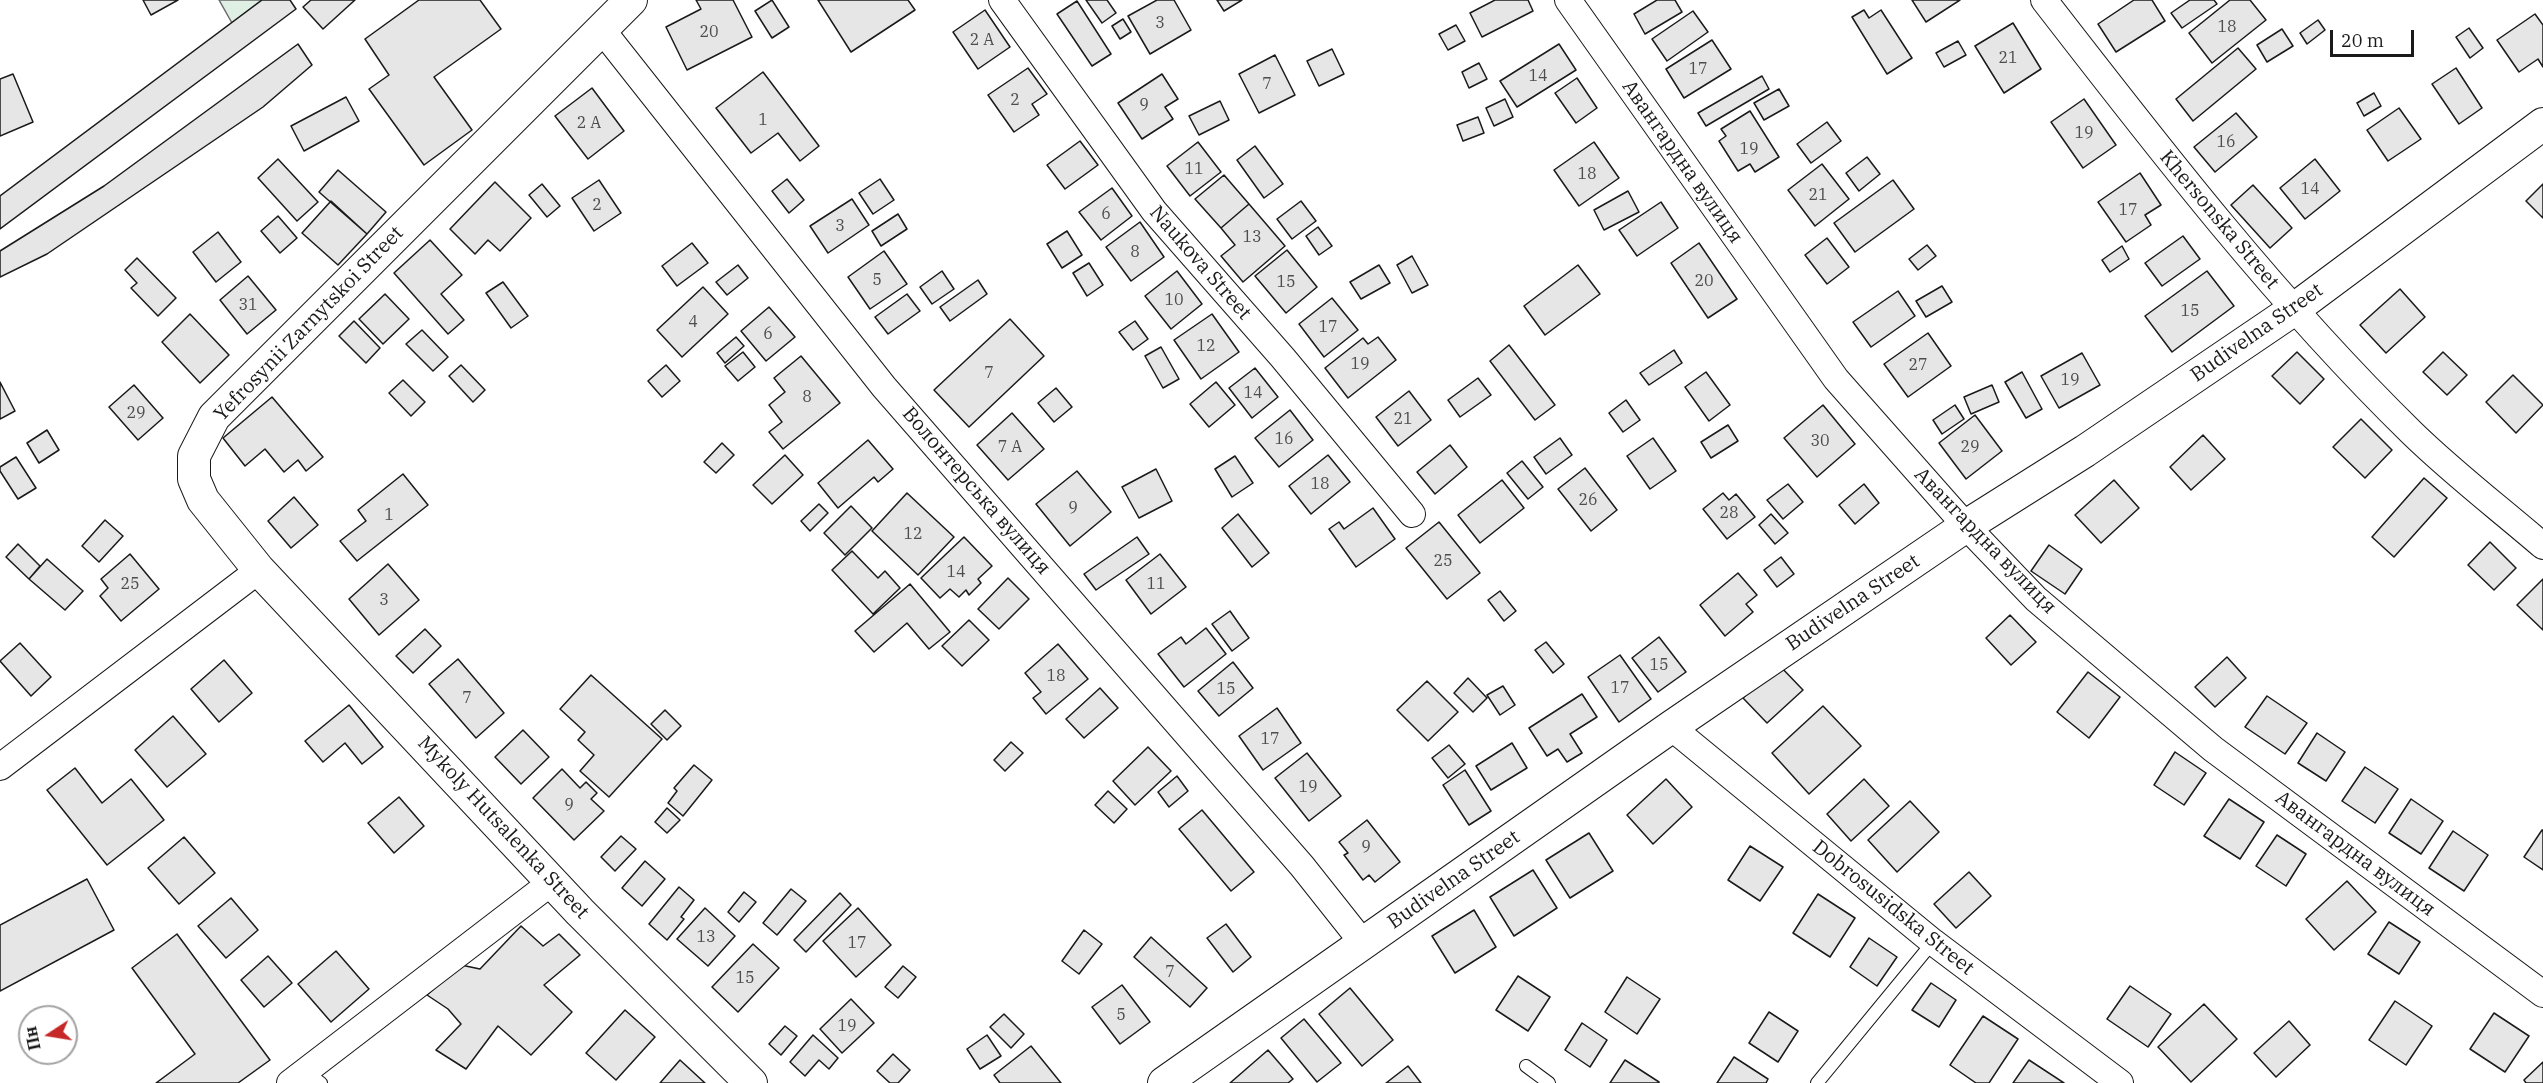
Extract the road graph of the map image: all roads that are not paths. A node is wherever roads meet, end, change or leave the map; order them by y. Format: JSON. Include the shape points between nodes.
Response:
{"nodes":[{"id":1,"x":631,"y":0,"type":"edge"},
{"id":2,"x":1002,"y":0,"type":"edge"},
{"id":3,"x":1568,"y":0,"type":"edge"},
{"id":4,"x":2044,"y":0,"type":"edge"},
{"id":5,"x":602,"y":30,"type":"junction"},
{"id":6,"x":2543,"y":124,"type":"edge"},
{"id":7,"x":2293,"y":310,"type":"junction"},
{"id":8,"x":1412,"y":514,"type":"dead end"},
{"id":9,"x":1966,"y":526,"type":"junction"},
{"id":10,"x":2543,"y":546,"type":"edge"},
{"id":11,"x":259,"y":570,"type":"junction"},
{"id":12,"x":1671,"y":727,"type":"junction"},
{"id":13,"x":0,"y":767,"type":"edge"},
{"id":14,"x":552,"y":882,"type":"junction"},
{"id":15,"x":1933,"y":942,"type":"junction"},
{"id":16,"x":1363,"y":943,"type":"junction"},
{"id":17,"x":2543,"y":994,"type":"edge"},
{"id":18,"x":1526,"y":1066,"type":"dead end"},
{"id":19,"x":305,"y":1079,"type":"edge"},
{"id":20,"x":751,"y":1083,"type":"edge"},
{"id":21,"x":1164,"y":1083,"type":"edge"},
{"id":22,"x":1549,"y":1083,"type":"edge"},
{"id":23,"x":1817,"y":1083,"type":"edge"},
{"id":24,"x":2120,"y":1083,"type":"edge"}],
"edges":[{"from":1,"to":5,"type":"street","name":"Yefrosynii Zarnytskoi Street"},
{"from":2,"to":8,"type":"street","name":"Naukova Street","via":[[1154,211]]},
{"from":3,"to":9,"type":"street","name":"Авангардна вулиця","via":[[1836,379]]},
{"from":4,"to":7,"type":"street","name":"Khersonska Street","via":[[2145,131]]},
{"from":5,"to":11,"type":"street","name":"Yefrosynii Zarnytskoi Street","via":[[214,417],[194,456],[194,479],[203,500]]},
{"from":5,"to":16,"type":"street","name":"Волонтерська вулиця","via":[[884,387],[1302,866]]},
{"from":6,"to":7,"type":"street","name":"Budivelna Street"},
{"from":7,"to":9,"type":"street","name":"Budivelna Street","via":[[2085,451]]},
{"from":7,"to":10,"type":"street","name":"Khersonska Street","via":[[2413,435]]},
{"from":9,"to":12,"type":"street","name":"Budivelna Street"},
{"from":9,"to":17,"type":"street","name":"Авангардна вулиця","via":[[2036,599],[2213,749]]},
{"from":11,"to":13,"type":"street"},
{"from":11,"to":14,"type":"street","name":"Mykoly Hutsalenka Street"},
{"from":12,"to":15,"type":"street","name":"Dobrosusidska Street"},
{"from":12,"to":16,"type":"street","name":"Budivelna Street"},
{"from":14,"to":19,"type":"street"},
{"from":14,"to":20,"type":"street","name":"Mykoly Hutsalenka Street"},
{"from":15,"to":23,"type":"lane"},
{"from":15,"to":24,"type":"street","name":"Dobrosusidska Street"},
{"from":16,"to":21,"type":"street","name":"Budivelna Street"},
{"from":18,"to":22,"type":"lane"}]}
